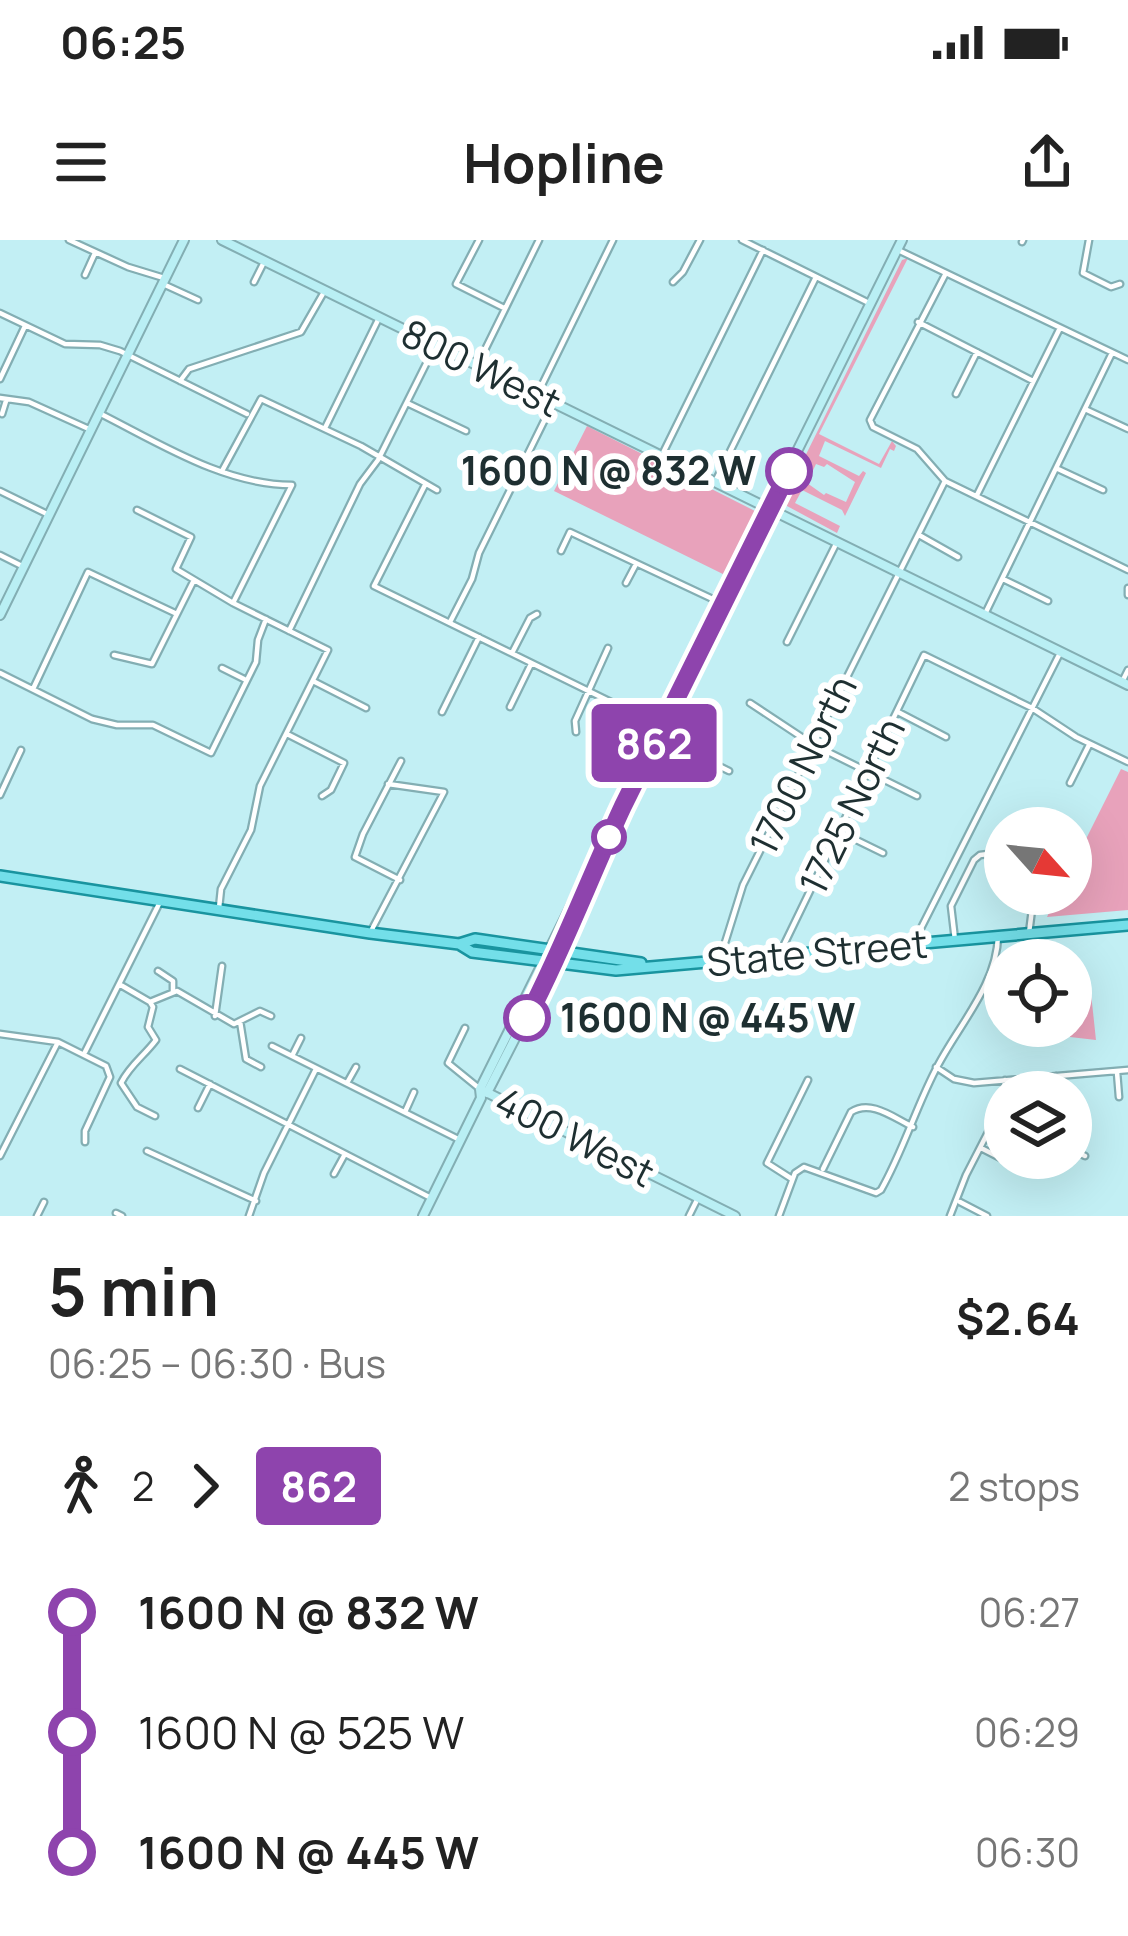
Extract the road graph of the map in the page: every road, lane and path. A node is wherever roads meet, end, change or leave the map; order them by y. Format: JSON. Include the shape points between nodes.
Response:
{"nodes":[{"id":1,"x":69,"y":240,"type":"edge"},
{"id":2,"x":184,"y":240,"type":"edge"},
{"id":3,"x":222,"y":240,"type":"edge"},
{"id":4,"x":478,"y":240,"type":"edge"},
{"id":5,"x":539,"y":240,"type":"edge"},
{"id":6,"x":614,"y":240,"type":"edge"},
{"id":7,"x":700,"y":240,"type":"edge"},
{"id":8,"x":742,"y":240,"type":"edge"},
{"id":9,"x":1089,"y":240,"type":"edge"},
{"id":10,"x":900,"y":245,"type":"edge"},
{"id":11,"x":763,"y":250,"type":"junction"},
{"id":12,"x":95,"y":253,"type":"junction"},
{"id":13,"x":264,"y":262,"type":"junction"},
{"id":14,"x":946,"y":273,"type":"junction"},
{"id":15,"x":85,"y":275,"type":"dead end"},
{"id":16,"x":816,"y":277,"type":"junction"},
{"id":17,"x":164,"y":281,"type":"junction"},
{"id":18,"x":254,"y":282,"type":"dead end"},
{"id":19,"x":673,"y":282,"type":"dead end"},
{"id":20,"x":1120,"y":284,"type":"dead end"},
{"id":21,"x":325,"y":291,"type":"junction"},
{"id":22,"x":198,"y":300,"type":"dead end"},
{"id":23,"x":871,"y":304,"type":"junction"},
{"id":24,"x":505,"y":308,"type":"junction"},
{"id":25,"x":0,"y":314,"type":"edge"},
{"id":26,"x":379,"y":318,"type":"junction"},
{"id":27,"x":918,"y":322,"type":"junction"},
{"id":28,"x":25,"y":326,"type":"junction"},
{"id":29,"x":1060,"y":328,"type":"junction"},
{"id":30,"x":435,"y":346,"type":"junction"},
{"id":31,"x":976,"y":352,"type":"junction"},
{"id":32,"x":1112,"y":353,"type":"junction"},
{"id":33,"x":128,"y":355,"type":"junction"},
{"id":34,"x":1128,"y":360,"type":"edge"},
{"id":35,"x":477,"y":366,"type":"junction"},
{"id":36,"x":0,"y":379,"type":"edge"},
{"id":37,"x":1034,"y":381,"type":"junction"},
{"id":38,"x":180,"y":382,"type":"junction"},
{"id":39,"x":537,"y":394,"type":"junction"},
{"id":40,"x":956,"y":394,"type":"dead end"},
{"id":41,"x":3,"y":400,"type":"edge"},
{"id":42,"x":407,"y":403,"type":"junction"},
{"id":43,"x":553,"y":403,"type":"junction"},
{"id":44,"x":1088,"y":410,"type":"junction"},
{"id":45,"x":99,"y":413,"type":"junction"},
{"id":46,"x":2,"y":414,"type":"edge"},
{"id":47,"x":249,"y":416,"type":"junction"},
{"id":48,"x":325,"y":428,"type":"junction"},
{"id":49,"x":1128,"y":429,"type":"edge"},
{"id":50,"x":91,"y":430,"type":"junction"},
{"id":51,"x":466,"y":431,"type":"dead end"},
{"id":52,"x":662,"y":455,"type":"junction"},
{"id":53,"x":378,"y":460,"type":"junction"},
{"id":54,"x":1058,"y":469,"type":"junction"},
{"id":55,"x":221,"y":472,"type":"junction"},
{"id":56,"x":945,"y":481,"type":"junction"},
{"id":57,"x":715,"y":482,"type":"junction"},
{"id":58,"x":425,"y":485,"type":"junction"},
{"id":59,"x":437,"y":490,"type":"dead end"},
{"id":60,"x":1103,"y":490,"type":"dead end"},
{"id":61,"x":0,"y":491,"type":"edge"},
{"id":62,"x":976,"y":496,"type":"junction"},
{"id":63,"x":770,"y":509,"type":"junction"},
{"id":64,"x":137,"y":510,"type":"dead end"},
{"id":65,"x":49,"y":515,"type":"junction"},
{"id":66,"x":1030,"y":522,"type":"junction"},
{"id":67,"x":919,"y":535,"type":"junction"},
{"id":68,"x":837,"y":542,"type":"junction"},
{"id":69,"x":560,"y":551,"type":"dead end"},
{"id":70,"x":0,"y":555,"type":"edge"},
{"id":71,"x":958,"y":557,"type":"dead end"},
{"id":72,"x":636,"y":564,"type":"junction"},
{"id":73,"x":24,"y":567,"type":"junction"},
{"id":74,"x":1128,"y":570,"type":"edge"},
{"id":75,"x":900,"y":572,"type":"junction"},
{"id":76,"x":1003,"y":579,"type":"junction"},
{"id":77,"x":194,"y":580,"type":"junction"},
{"id":78,"x":626,"y":583,"type":"dead end"},
{"id":79,"x":1048,"y":601,"type":"dead end"},
{"id":80,"x":233,"y":603,"type":"junction"},
{"id":81,"x":723,"y":604,"type":"junction"},
{"id":82,"x":176,"y":614,"type":"junction"},
{"id":83,"x":537,"y":614,"type":"dead end"},
{"id":84,"x":985,"y":614,"type":"junction"},
{"id":85,"x":0,"y":615,"type":"edge"},
{"id":86,"x":266,"y":620,"type":"junction"},
{"id":87,"x":450,"y":622,"type":"junction"},
{"id":88,"x":289,"y":631,"type":"junction"},
{"id":89,"x":479,"y":637,"type":"junction"},
{"id":90,"x":787,"y":642,"type":"dead end"},
{"id":91,"x":608,"y":648,"type":"dead end"},
{"id":92,"x":1061,"y":652,"type":"junction"},
{"id":93,"x":512,"y":653,"type":"junction"},
{"id":94,"x":114,"y":655,"type":"dead end"},
{"id":95,"x":532,"y":662,"type":"junction"},
{"id":96,"x":222,"y":668,"type":"dead end"},
{"id":97,"x":1128,"y":670,"type":"edge"},
{"id":98,"x":0,"y":673,"type":"edge"},
{"id":99,"x":247,"y":680,"type":"junction"},
{"id":100,"x":313,"y":681,"type":"junction"},
{"id":101,"x":1125,"y":683,"type":"edge"},
{"id":102,"x":33,"y":689,"type":"junction"},
{"id":103,"x":588,"y":690,"type":"junction"},
{"id":104,"x":750,"y":703,"type":"dead end"},
{"id":105,"x":510,"y":707,"type":"dead end"},
{"id":106,"x":366,"y":708,"type":"dead end"},
{"id":107,"x":1032,"y":708,"type":"junction"},
{"id":108,"x":442,"y":712,"type":"dead end"},
{"id":109,"x":898,"y":712,"type":"junction"},
{"id":110,"x":660,"y":731,"type":"junction"},
{"id":111,"x":576,"y":732,"type":"dead end"},
{"id":112,"x":286,"y":734,"type":"junction"},
{"id":113,"x":946,"y":736,"type":"dead end"},
{"id":114,"x":812,"y":744,"type":"junction"},
{"id":115,"x":1090,"y":744,"type":"junction"},
{"id":116,"x":21,"y":750,"type":"dead end"},
{"id":117,"x":401,"y":761,"type":"dead end"},
{"id":118,"x":1128,"y":762,"type":"edge"},
{"id":119,"x":729,"y":771,"type":"dead end"},
{"id":120,"x":870,"y":771,"type":"junction"},
{"id":121,"x":1070,"y":783,"type":"dead end"},
{"id":122,"x":388,"y":784,"type":"junction"},
{"id":123,"x":0,"y":795,"type":"edge"},
{"id":124,"x":322,"y":796,"type":"dead end"},
{"id":125,"x":917,"y":796,"type":"dead end"},
{"id":126,"x":840,"y":832,"type":"junction"},
{"id":127,"x":883,"y":853,"type":"dead end"},
{"id":128,"x":984,"y":855,"type":"edge"},
{"id":129,"x":0,"y":876,"type":"edge"},
{"id":130,"x":400,"y":880,"type":"junction"},
{"id":131,"x":160,"y":902,"type":"junction"},
{"id":132,"x":219,"y":909,"type":"junction"},
{"id":133,"x":1031,"y":915,"type":"edge"},
{"id":134,"x":1128,"y":925,"type":"edge"},
{"id":135,"x":370,"y":933,"type":"junction"},
{"id":136,"x":1028,"y":933,"type":"junction"},
{"id":137,"x":998,"y":936,"type":"junction"},
{"id":138,"x":955,"y":940,"type":"junction"},
{"id":139,"x":459,"y":944,"type":"junction"},
{"id":140,"x":913,"y":944,"type":"junction"},
{"id":141,"x":556,"y":950,"type":"junction"},
{"id":142,"x":778,"y":956,"type":"junction"},
{"id":143,"x":719,"y":962,"type":"junction"},
{"id":144,"x":549,"y":963,"type":"junction"},
{"id":145,"x":649,"y":965,"type":"junction"},
{"id":146,"x":222,"y":966,"type":"dead end"},
{"id":147,"x":158,"y":970,"type":"dead end"},
{"id":148,"x":119,"y":984,"type":"junction"},
{"id":149,"x":173,"y":991,"type":"junction"},
{"id":150,"x":150,"y":1002,"type":"junction"},
{"id":151,"x":215,"y":1016,"type":"junction"},
{"id":152,"x":272,"y":1016,"type":"dead end"},
{"id":153,"x":240,"y":1021,"type":"junction"},
{"id":154,"x":465,"y":1028,"type":"dead end"},
{"id":155,"x":0,"y":1034,"type":"edge"},
{"id":156,"x":301,"y":1038,"type":"dead end"},
{"id":157,"x":58,"y":1042,"type":"junction"},
{"id":158,"x":272,"y":1046,"type":"dead end"},
{"id":159,"x":84,"y":1054,"type":"junction"},
{"id":160,"x":292,"y":1056,"type":"junction"},
{"id":161,"x":261,"y":1066,"type":"dead end"},
{"id":162,"x":356,"y":1066,"type":"dead end"},
{"id":163,"x":936,"y":1067,"type":"junction"},
{"id":164,"x":316,"y":1068,"type":"junction"},
{"id":165,"x":179,"y":1069,"type":"dead end"},
{"id":166,"x":1128,"y":1070,"type":"edge"},
{"id":167,"x":1117,"y":1071,"type":"junction"},
{"id":168,"x":1092,"y":1073,"type":"edge"},
{"id":169,"x":808,"y":1080,"type":"dead end"},
{"id":170,"x":984,"y":1082,"type":"edge"},
{"id":171,"x":347,"y":1083,"type":"junction"},
{"id":172,"x":210,"y":1084,"type":"junction"},
{"id":173,"x":414,"y":1092,"type":"dead end"},
{"id":174,"x":483,"y":1094,"type":"junction"},
{"id":175,"x":1119,"y":1096,"type":"dead end"},
{"id":176,"x":198,"y":1108,"type":"dead end"},
{"id":177,"x":404,"y":1112,"type":"junction"},
{"id":178,"x":155,"y":1116,"type":"dead end"},
{"id":179,"x":289,"y":1123,"type":"junction"},
{"id":180,"x":914,"y":1127,"type":"junction"},
{"id":181,"x":460,"y":1140,"type":"junction"},
{"id":182,"x":85,"y":1142,"type":"dead end"},
{"id":183,"x":984,"y":1142,"type":"edge"},
{"id":184,"x":981,"y":1148,"type":"junction"},
{"id":185,"x":984,"y":1150,"type":"edge"},
{"id":186,"x":147,"y":1151,"type":"dead end"},
{"id":187,"x":345,"y":1154,"type":"junction"},
{"id":188,"x":0,"y":1156,"type":"edge"},
{"id":189,"x":822,"y":1171,"type":"junction"},
{"id":190,"x":334,"y":1174,"type":"dead end"},
{"id":191,"x":792,"y":1179,"type":"junction"},
{"id":192,"x":698,"y":1198,"type":"junction"},
{"id":193,"x":431,"y":1199,"type":"junction"},
{"id":194,"x":958,"y":1201,"type":"junction"},
{"id":195,"x":44,"y":1202,"type":"dead end"},
{"id":196,"x":256,"y":1202,"type":"junction"},
{"id":197,"x":37,"y":1216,"type":"edge"},
{"id":198,"x":249,"y":1216,"type":"edge"},
{"id":199,"x":423,"y":1216,"type":"edge"},
{"id":200,"x":689,"y":1216,"type":"edge"},
{"id":201,"x":735,"y":1216,"type":"edge"},
{"id":202,"x":779,"y":1216,"type":"edge"},
{"id":203,"x":950,"y":1216,"type":"edge"},
{"id":204,"x":987,"y":1216,"type":"edge"}],
"edges":[{"from":1,"to":12,"type":"street"},
{"from":2,"to":17,"type":"street"},
{"from":3,"to":13,"type":"street","name":"800 West"},
{"from":4,"to":24,"type":"street","via":[[456,284]]},
{"from":5,"to":24,"type":"street"},
{"from":6,"to":39,"type":"street"},
{"from":7,"to":19,"type":"street"},
{"from":8,"to":11,"type":"street"},
{"from":9,"to":20,"type":"street","via":[[1083,273]]},
{"from":10,"to":14,"type":"street"},
{"from":10,"to":23,"type":"street"},
{"from":11,"to":16,"type":"street"},
{"from":11,"to":52,"type":"street"},
{"from":12,"to":15,"type":"street"},
{"from":12,"to":17,"type":"street"},
{"from":13,"to":18,"type":"street"},
{"from":13,"to":21,"type":"street","name":"800 West"},
{"from":14,"to":27,"type":"street"},
{"from":14,"to":29,"type":"street"},
{"from":16,"to":23,"type":"street"},
{"from":16,"to":57,"type":"street"},
{"from":17,"to":22,"type":"street"},
{"from":17,"to":33,"type":"street"},
{"from":21,"to":26,"type":"street","name":"800 West"},
{"from":21,"to":38,"type":"street","via":[[302,332],[189,369]]},
{"from":23,"to":63,"type":"street"},
{"from":24,"to":35,"type":"street"},
{"from":25,"to":28,"type":"street"},
{"from":26,"to":30,"type":"street","name":"800 West"},
{"from":26,"to":48,"type":"street"},
{"from":27,"to":31,"type":"street"},
{"from":27,"to":56,"type":"street","via":[[870,420],[917,449]]},
{"from":28,"to":33,"type":"street","via":[[65,344]]},
{"from":28,"to":36,"type":"street"},
{"from":29,"to":32,"type":"street"},
{"from":29,"to":37,"type":"street"},
{"from":30,"to":35,"type":"street","name":"800 West"},
{"from":30,"to":42,"type":"street"},
{"from":31,"to":37,"type":"street"},
{"from":31,"to":40,"type":"street"},
{"from":32,"to":34,"type":"street"},
{"from":32,"to":44,"type":"street"},
{"from":33,"to":38,"type":"street"},
{"from":33,"to":45,"type":"street"},
{"from":35,"to":39,"type":"street","name":"800 West"},
{"from":37,"to":62,"type":"street"},
{"from":38,"to":47,"type":"street"},
{"from":39,"to":43,"type":"street","name":"800 West"},
{"from":41,"to":46,"type":"street"},
{"from":41,"to":50,"type":"street"},
{"from":42,"to":51,"type":"street"},
{"from":42,"to":53,"type":"street"},
{"from":43,"to":52,"type":"street","name":"800 West"},
{"from":43,"to":87,"type":"street"},
{"from":44,"to":49,"type":"street"},
{"from":44,"to":54,"type":"street"},
{"from":45,"to":50,"type":"street"},
{"from":45,"to":55,"type":"street"},
{"from":47,"to":48,"type":"street","via":[[266,400]]},
{"from":47,"to":55,"type":"street"},
{"from":48,"to":53,"type":"street"},
{"from":50,"to":65,"type":"street"},
{"from":52,"to":57,"type":"street","name":"800 West"},
{"from":53,"to":58,"type":"street"},
{"from":53,"to":88,"type":"street"},
{"from":54,"to":60,"type":"street"},
{"from":54,"to":66,"type":"street"},
{"from":55,"to":80,"type":"street","via":[[292,485]]},
{"from":56,"to":62,"type":"street"},
{"from":56,"to":67,"type":"street","name":"1700 North"},
{"from":57,"to":63,"type":"street","name":"800 West"},
{"from":58,"to":59,"type":"street"},
{"from":58,"to":87,"type":"street","via":[[374,586]]},
{"from":61,"to":65,"type":"street"},
{"from":62,"to":66,"type":"street"},
{"from":63,"to":68,"type":"street","name":"800 West"},
{"from":63,"to":81,"type":"street"},
{"from":64,"to":77,"type":"street","via":[[191,537],[176,569]]},
{"from":65,"to":73,"type":"street"},
{"from":66,"to":74,"type":"street"},
{"from":66,"to":76,"type":"street"},
{"from":67,"to":71,"type":"street"},
{"from":67,"to":75,"type":"street","name":"1700 North"},
{"from":68,"to":75,"type":"street","name":"800 West"},
{"from":68,"to":90,"type":"street"},
{"from":69,"to":72,"type":"street","via":[[570,532]]},
{"from":70,"to":73,"type":"street"},
{"from":72,"to":78,"type":"street"},
{"from":72,"to":81,"type":"street"},
{"from":73,"to":85,"type":"street"},
{"from":75,"to":84,"type":"street","name":"800 West"},
{"from":75,"to":114,"type":"street","name":"1700 North"},
{"from":76,"to":79,"type":"street"},
{"from":76,"to":84,"type":"street"},
{"from":77,"to":80,"type":"street"},
{"from":77,"to":82,"type":"street"},
{"from":80,"to":86,"type":"street"},
{"from":81,"to":110,"type":"street"},
{"from":82,"to":94,"type":"street","via":[[152,664]]},
{"from":82,"to":102,"type":"street","via":[[88,572]]},
{"from":83,"to":93,"type":"street"},
{"from":84,"to":92,"type":"street","name":"800 West"},
{"from":86,"to":88,"type":"street"},
{"from":86,"to":99,"type":"street"},
{"from":87,"to":89,"type":"street"},
{"from":88,"to":100,"type":"street","via":[[328,650]]},
{"from":89,"to":93,"type":"street"},
{"from":89,"to":108,"type":"street"},
{"from":91,"to":103,"type":"street"},
{"from":92,"to":101,"type":"street","name":"800 West"},
{"from":92,"to":107,"type":"street"},
{"from":93,"to":95,"type":"street"},
{"from":95,"to":103,"type":"street"},
{"from":95,"to":105,"type":"street"},
{"from":96,"to":99,"type":"street"},
{"from":97,"to":101,"type":"street"},
{"from":98,"to":102,"type":"street"},
{"from":99,"to":102,"type":"street","via":[[211,753],[153,725],[100,722]]},
{"from":100,"to":106,"type":"street"},
{"from":100,"to":112,"type":"street"},
{"from":103,"to":110,"type":"street"},
{"from":103,"to":111,"type":"street"},
{"from":104,"to":114,"type":"street"},
{"from":107,"to":109,"type":"street","name":"1725 North","via":[[924,655]]},
{"from":107,"to":115,"type":"street"},
{"from":107,"to":140,"type":"street"},
{"from":109,"to":113,"type":"street"},
{"from":109,"to":120,"type":"street","name":"1725 North"},
{"from":110,"to":119,"type":"street"},
{"from":110,"to":141,"type":"street"},
{"from":112,"to":124,"type":"street","via":[[344,763]]},
{"from":112,"to":132,"type":"street"},
{"from":114,"to":120,"type":"street"},
{"from":114,"to":143,"type":"street","name":"1700 North","via":[[743,885]]},
{"from":115,"to":118,"type":"street"},
{"from":115,"to":121,"type":"street"},
{"from":116,"to":123,"type":"street"},
{"from":117,"to":122,"type":"street"},
{"from":120,"to":125,"type":"street"},
{"from":120,"to":126,"type":"street","name":"1725 North"},
{"from":122,"to":130,"type":"street","via":[[355,857]]},
{"from":122,"to":130,"type":"street","via":[[444,792]]},
{"from":126,"to":127,"type":"street"},
{"from":126,"to":142,"type":"street","name":"1725 North"},
{"from":128,"to":138,"type":"street","via":[[951,906]]},
{"from":129,"to":131,"type":"main road","name":"State Street"},
{"from":130,"to":135,"type":"street"},
{"from":131,"to":132,"type":"main road","name":"State Street"},
{"from":131,"to":148,"type":"street"},
{"from":132,"to":135,"type":"main road","name":"State Street"},
{"from":133,"to":136,"type":"street"},
{"from":134,"to":136,"type":"main road","name":"State Street"},
{"from":135,"to":139,"type":"main road","name":"State Street"},
{"from":136,"to":137,"type":"main road","name":"State Street"},
{"from":137,"to":138,"type":"main road","name":"State Street"},
{"from":137,"to":163,"type":"street","via":[[995,961]]},
{"from":138,"to":140,"type":"main road","name":"State Street"},
{"from":139,"to":141,"type":"main road","name":"State Street"},
{"from":139,"to":144,"type":"main road","name":"State Street"},
{"from":140,"to":142,"type":"main road","name":"State Street"},
{"from":141,"to":144,"type":"street"},
{"from":141,"to":145,"type":"main road","name":"State Street"},
{"from":142,"to":143,"type":"main road","name":"State Street"},
{"from":143,"to":145,"type":"main road","name":"State Street"},
{"from":144,"to":145,"type":"main road","name":"State Street"},
{"from":144,"to":174,"type":"street"},
{"from":146,"to":151,"type":"street"},
{"from":147,"to":149,"type":"street"},
{"from":148,"to":150,"type":"street"},
{"from":148,"to":159,"type":"street"},
{"from":149,"to":150,"type":"street"},
{"from":149,"to":151,"type":"street"},
{"from":150,"to":178,"type":"street","via":[[148,1027],[157,1038],[121,1083],[137,1107]]},
{"from":151,"to":153,"type":"street"},
{"from":152,"to":153,"type":"street"},
{"from":153,"to":161,"type":"street","via":[[246,1059]]},
{"from":154,"to":174,"type":"street","via":[[448,1064]]},
{"from":155,"to":157,"type":"street"},
{"from":156,"to":160,"type":"street"},
{"from":157,"to":159,"type":"street"},
{"from":157,"to":188,"type":"street"},
{"from":158,"to":160,"type":"street"},
{"from":159,"to":182,"type":"street","via":[[110,1077]]},
{"from":160,"to":164,"type":"street"},
{"from":162,"to":171,"type":"street"},
{"from":163,"to":170,"type":"street","via":[[965,1083]]},
{"from":163,"to":180,"type":"street"},
{"from":164,"to":171,"type":"street"},
{"from":164,"to":179,"type":"street"},
{"from":165,"to":172,"type":"street"},
{"from":166,"to":167,"type":"street"},
{"from":167,"to":168,"type":"street"},
{"from":167,"to":175,"type":"street"},
{"from":169,"to":191,"type":"street","via":[[767,1160]]},
{"from":171,"to":177,"type":"street"},
{"from":172,"to":176,"type":"street"},
{"from":172,"to":179,"type":"street"},
{"from":173,"to":177,"type":"street"},
{"from":174,"to":181,"type":"street"},
{"from":174,"to":192,"type":"street","name":"400 West"},
{"from":177,"to":181,"type":"street"},
{"from":179,"to":187,"type":"street"},
{"from":179,"to":196,"type":"street"},
{"from":180,"to":189,"type":"street","via":[[871,1107],[854,1108]]},
{"from":180,"to":189,"type":"street","via":[[876,1193]]},
{"from":181,"to":193,"type":"street"},
{"from":183,"to":184,"type":"street"},
{"from":184,"to":185,"type":"street"},
{"from":184,"to":194,"type":"street"},
{"from":186,"to":196,"type":"street"},
{"from":187,"to":190,"type":"street"},
{"from":187,"to":193,"type":"street"},
{"from":189,"to":191,"type":"street","via":[[804,1167]]},
{"from":191,"to":202,"type":"street"},
{"from":192,"to":200,"type":"street"},
{"from":192,"to":201,"type":"street","name":"400 West"},
{"from":193,"to":199,"type":"street"},
{"from":194,"to":203,"type":"street"},
{"from":194,"to":204,"type":"street"},
{"from":195,"to":197,"type":"street"},
{"from":196,"to":198,"type":"street"}]}
